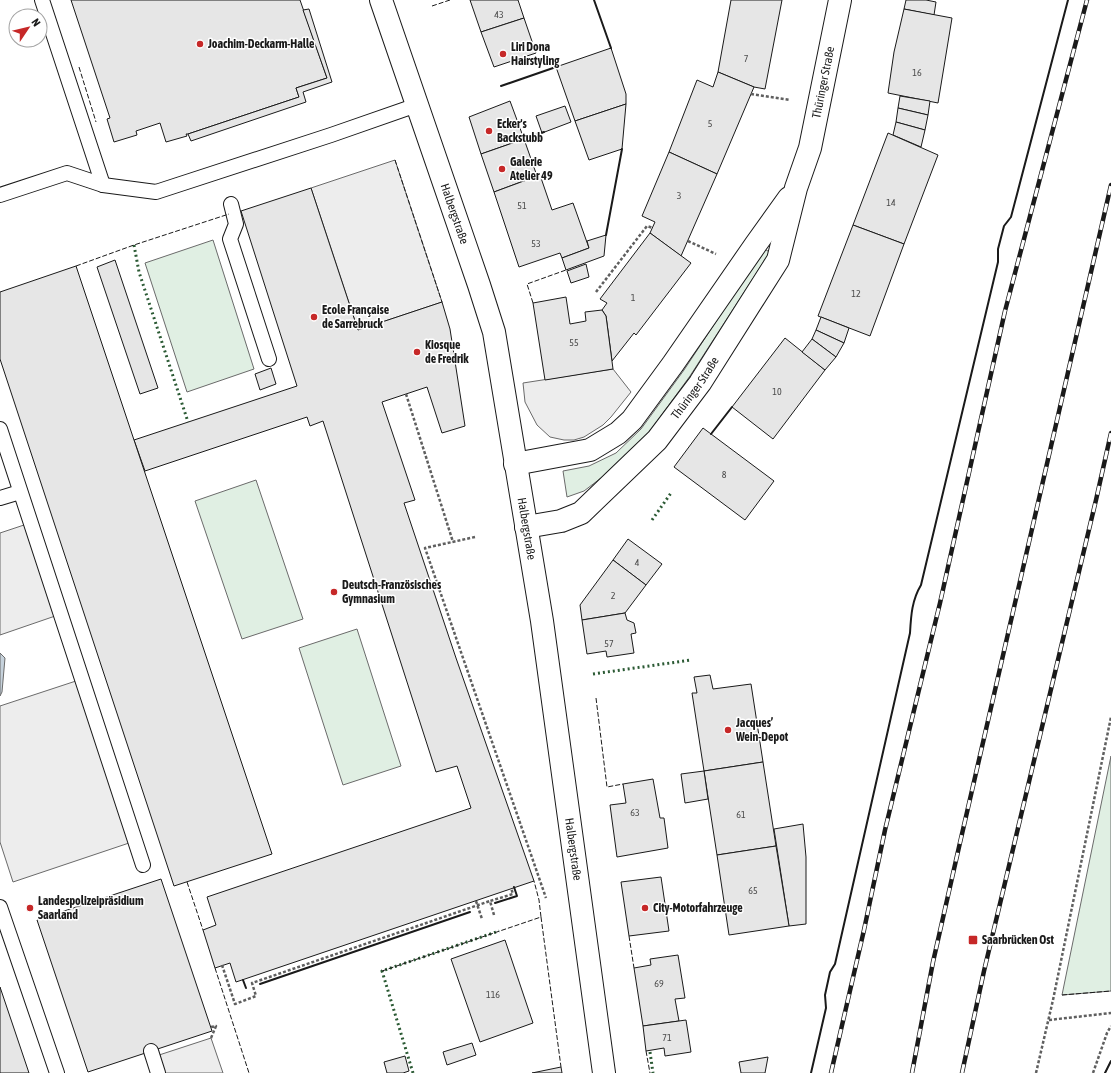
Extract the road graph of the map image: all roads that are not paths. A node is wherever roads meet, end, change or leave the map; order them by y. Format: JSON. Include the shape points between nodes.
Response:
{"nodes":[{"id":1,"x":42,"y":0,"type":"edge"},
{"id":2,"x":381,"y":0,"type":"edge"},
{"id":3,"x":840,"y":0,"type":"edge"},
{"id":4,"x":417,"y":105,"type":"junction"},
{"id":5,"x":103,"y":185,"type":"junction"},
{"id":6,"x":796,"y":188,"type":"junction"},
{"id":7,"x":0,"y":196,"type":"edge"},
{"id":8,"x":230,"y":204,"type":"dead end"},
{"id":9,"x":269,"y":359,"type":"dead end"},
{"id":10,"x":0,"y":429,"type":"edge"},
{"id":11,"x":515,"y":464,"type":"junction"},
{"id":12,"x":20,"y":492,"type":"junction"},
{"id":13,"x":0,"y":498,"type":"edge"},
{"id":14,"x":526,"y":527,"type":"junction"},
{"id":15,"x":143,"y":865,"type":"dead end"},
{"id":16,"x":0,"y":907,"type":"edge"},
{"id":17,"x":151,"y":1051,"type":"dead end"},
{"id":18,"x":57,"y":1073,"type":"edge"},
{"id":19,"x":158,"y":1073,"type":"edge"},
{"id":20,"x":604,"y":1073,"type":"edge"}],
"edges":[{"from":1,"to":5,"type":"lane"},
{"from":2,"to":4,"type":"street","name":"Halbergstraße"},
{"from":3,"to":6,"type":"street","name":"Thüringer Straße","via":[[810,148]]},
{"from":4,"to":5,"type":"lane","via":[[156,192]]},
{"from":4,"to":11,"type":"street","name":"Halbergstraße","via":[[494,332]]},
{"from":5,"to":7,"type":"lane","via":[[67,174]]},
{"from":6,"to":11,"type":"street","name":"Thüringer Straße","via":[[632,420],[618,433],[590,450]]},
{"from":6,"to":14,"type":"street","name":"Thüringer Straße","via":[[778,260],[700,383],[656,440],[581,513],[561,522]]},
{"from":8,"to":9,"type":"lane","via":[[236,224],[230,239]]},
{"from":10,"to":12,"type":"lane"},
{"from":11,"to":14,"type":"street","name":"Halbergstraße"},
{"from":12,"to":13,"type":"lane"},
{"from":12,"to":15,"type":"lane"},
{"from":14,"to":20,"type":"street","name":"Halbergstraße","via":[[542,621]]},
{"from":16,"to":18,"type":"lane"},
{"from":17,"to":19,"type":"lane"}]}
